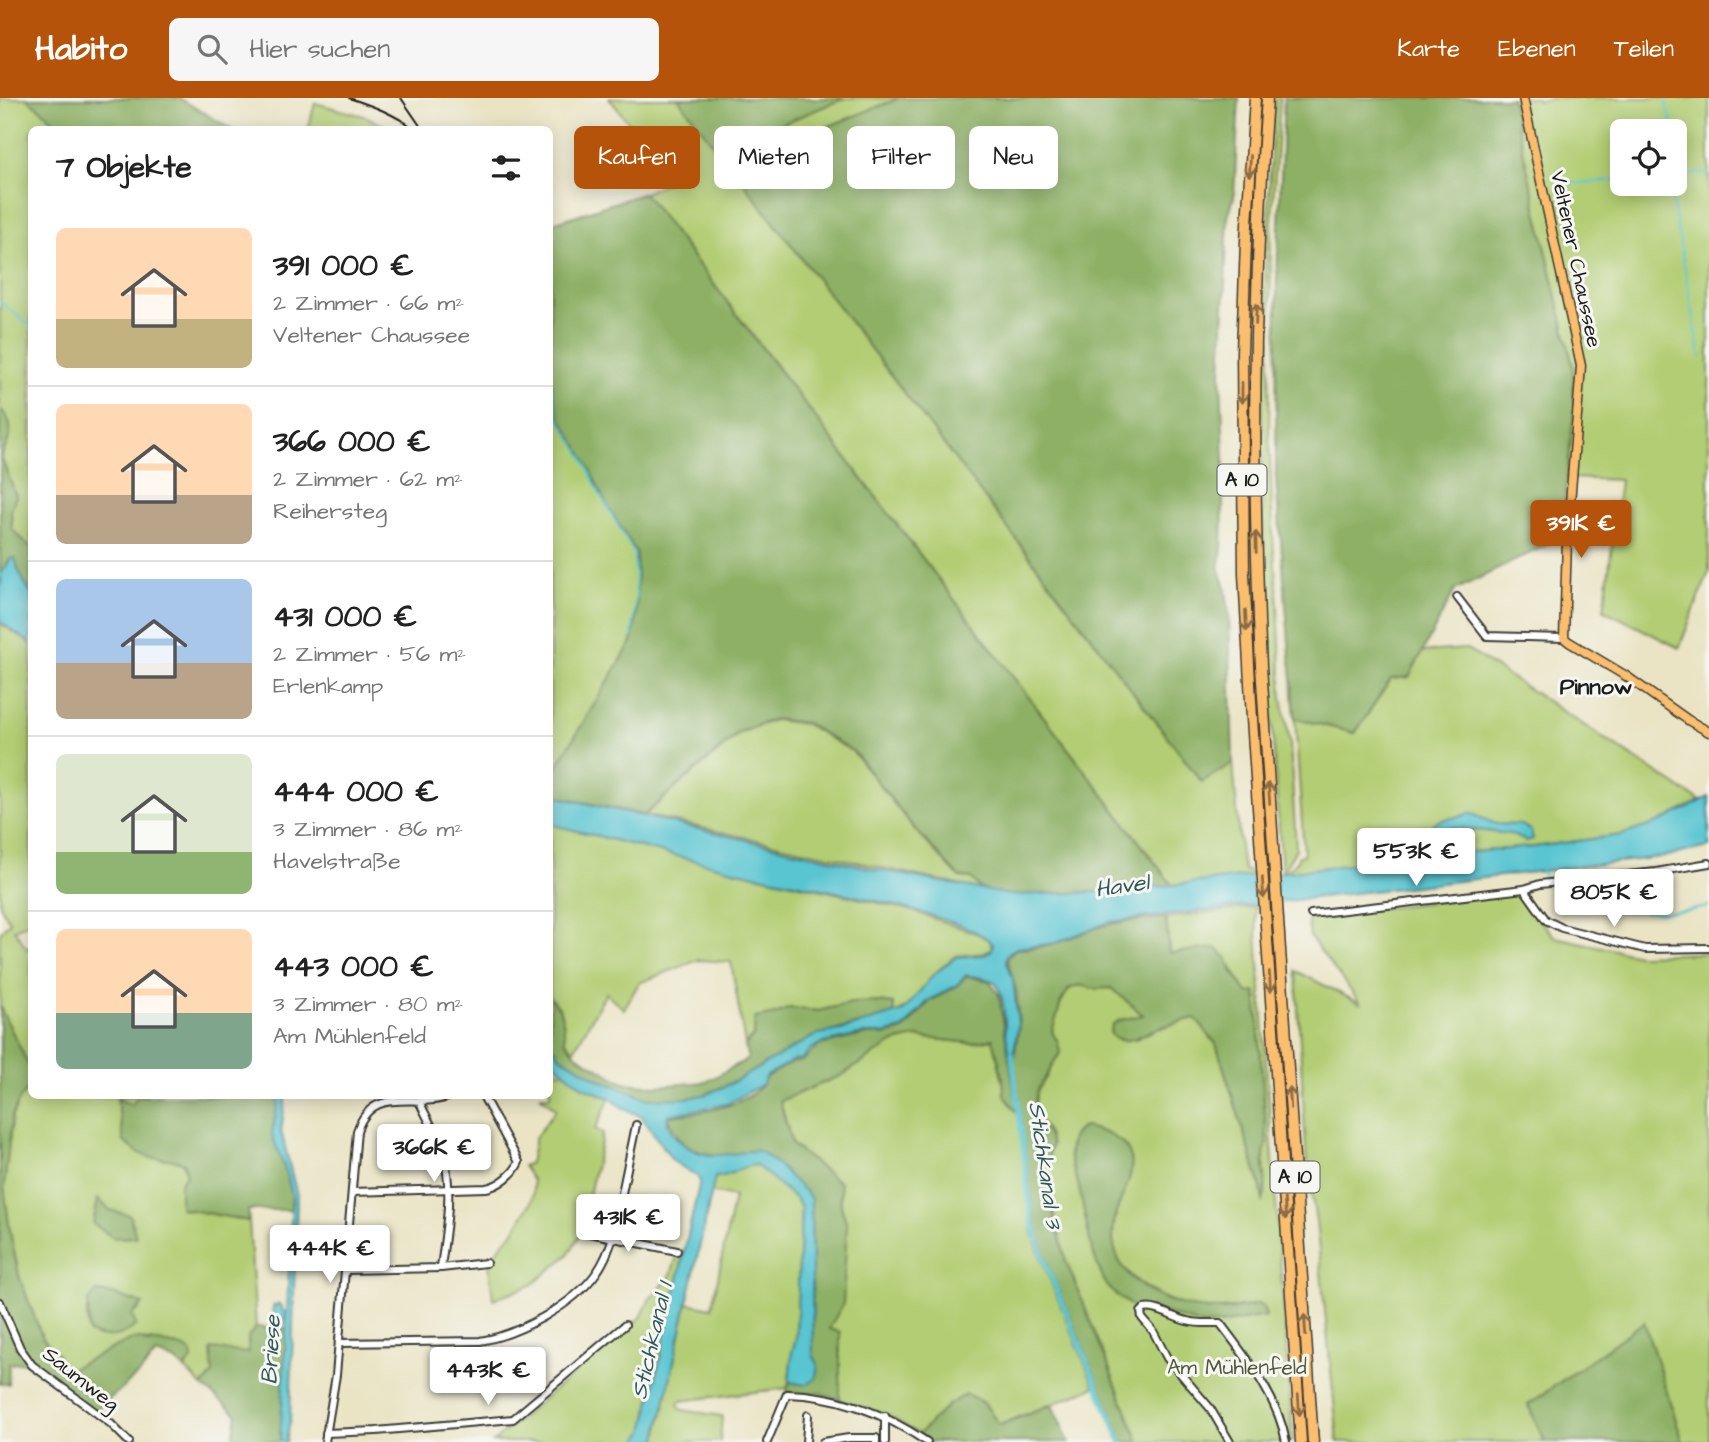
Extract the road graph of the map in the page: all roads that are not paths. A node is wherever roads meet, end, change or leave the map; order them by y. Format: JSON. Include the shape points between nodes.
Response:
{"nodes":[{"id":1,"x":1255,"y":98,"type":"edge"},
{"id":2,"x":1267,"y":98,"type":"edge"},
{"id":3,"x":1523,"y":98,"type":"edge"},
{"id":4,"x":1457,"y":597,"type":"dead end"},
{"id":5,"x":1564,"y":638,"type":"junction"},
{"id":6,"x":1709,"y":732,"type":"edge"},
{"id":7,"x":1709,"y":863,"type":"edge"},
{"id":8,"x":1524,"y":889,"type":"junction"},
{"id":9,"x":1311,"y":914,"type":"dead end"},
{"id":10,"x":1709,"y":948,"type":"edge"},
{"id":11,"x":388,"y":1099,"type":"edge"},
{"id":12,"x":400,"y":1099,"type":"edge"},
{"id":13,"x":433,"y":1099,"type":"edge"},
{"id":14,"x":485,"y":1099,"type":"edge"},
{"id":15,"x":419,"y":1101,"type":"junction"},
{"id":16,"x":636,"y":1125,"type":"dead end"},
{"id":17,"x":448,"y":1189,"type":"junction"},
{"id":18,"x":352,"y":1192,"type":"junction"},
{"id":19,"x":585,"y":1232,"type":"dead end"},
{"id":20,"x":613,"y":1237,"type":"junction"},
{"id":21,"x":677,"y":1251,"type":"dead end"},
{"id":22,"x":486,"y":1263,"type":"dead end"},
{"id":23,"x":441,"y":1268,"type":"junction"},
{"id":24,"x":345,"y":1270,"type":"junction"},
{"id":25,"x":0,"y":1301,"type":"edge"},
{"id":26,"x":625,"y":1325,"type":"dead end"},
{"id":27,"x":339,"y":1343,"type":"junction"},
{"id":28,"x":808,"y":1415,"type":"dead end"},
{"id":29,"x":885,"y":1416,"type":"junction"},
{"id":30,"x":326,"y":1433,"type":"junction"},
{"id":31,"x":129,"y":1442,"type":"edge"},
{"id":32,"x":324,"y":1442,"type":"edge"},
{"id":33,"x":767,"y":1442,"type":"edge"},
{"id":34,"x":806,"y":1442,"type":"edge"},
{"id":35,"x":826,"y":1442,"type":"edge"},
{"id":36,"x":876,"y":1442,"type":"edge"},
{"id":37,"x":885,"y":1442,"type":"edge"},
{"id":38,"x":927,"y":1442,"type":"edge"},
{"id":39,"x":1230,"y":1442,"type":"edge"},
{"id":40,"x":1286,"y":1442,"type":"edge"},
{"id":41,"x":1301,"y":1442,"type":"edge"},
{"id":42,"x":1313,"y":1442,"type":"edge"}],
"edges":[{"from":1,"to":41,"type":"highway","number":"A 10","one_way":true,"via":[[1244,283],[1245,602]]},
{"from":42,"to":2,"type":"highway","number":"A 10","one_way":true,"via":[[1261,666],[1255,485],[1257,263]]},
{"from":3,"to":5,"type":"main road","name":"Veltener Chaussee","via":[[1581,366]]},
{"from":4,"to":5,"type":"street","via":[[1487,636]]},
{"from":5,"to":6,"type":"main road"},
{"from":7,"to":8,"type":"street"},
{"from":8,"to":9,"type":"street"},
{"from":8,"to":10,"type":"street","via":[[1546,920],[1562,928],[1644,949]]},
{"from":11,"to":18,"type":"street","via":[[360,1121]]},
{"from":12,"to":15,"type":"street"},
{"from":13,"to":15,"type":"street"},
{"from":14,"to":17,"type":"street","via":[[519,1165],[486,1188]]},
{"from":15,"to":17,"type":"street","via":[[443,1154]]},
{"from":16,"to":20,"type":"street"},
{"from":17,"to":18,"type":"street"},
{"from":17,"to":23,"type":"street"},
{"from":18,"to":24,"type":"street"},
{"from":19,"to":20,"type":"street"},
{"from":20,"to":21,"type":"street"},
{"from":20,"to":27,"type":"street","via":[[597,1272],[582,1289],[557,1308],[499,1338]]},
{"from":22,"to":23,"type":"street"},
{"from":23,"to":24,"type":"street"},
{"from":24,"to":27,"type":"street"},
{"from":25,"to":31,"type":"street","name":"Saumweg","via":[[32,1365]]},
{"from":26,"to":30,"type":"street","via":[[513,1419]]},
{"from":27,"to":30,"type":"street"},
{"from":28,"to":34,"type":"street"},
{"from":29,"to":33,"type":"street","via":[[818,1395],[787,1394]]},
{"from":29,"to":37,"type":"street"},
{"from":29,"to":38,"type":"street"},
{"from":30,"to":32,"type":"street"},
{"from":35,"to":36,"type":"street","via":[[876,1437]]},
{"from":39,"to":40,"type":"street","via":[[1210,1408],[1167,1358],[1142,1318],[1144,1309],[1202,1324],[1220,1323],[1274,1403]]}]}
